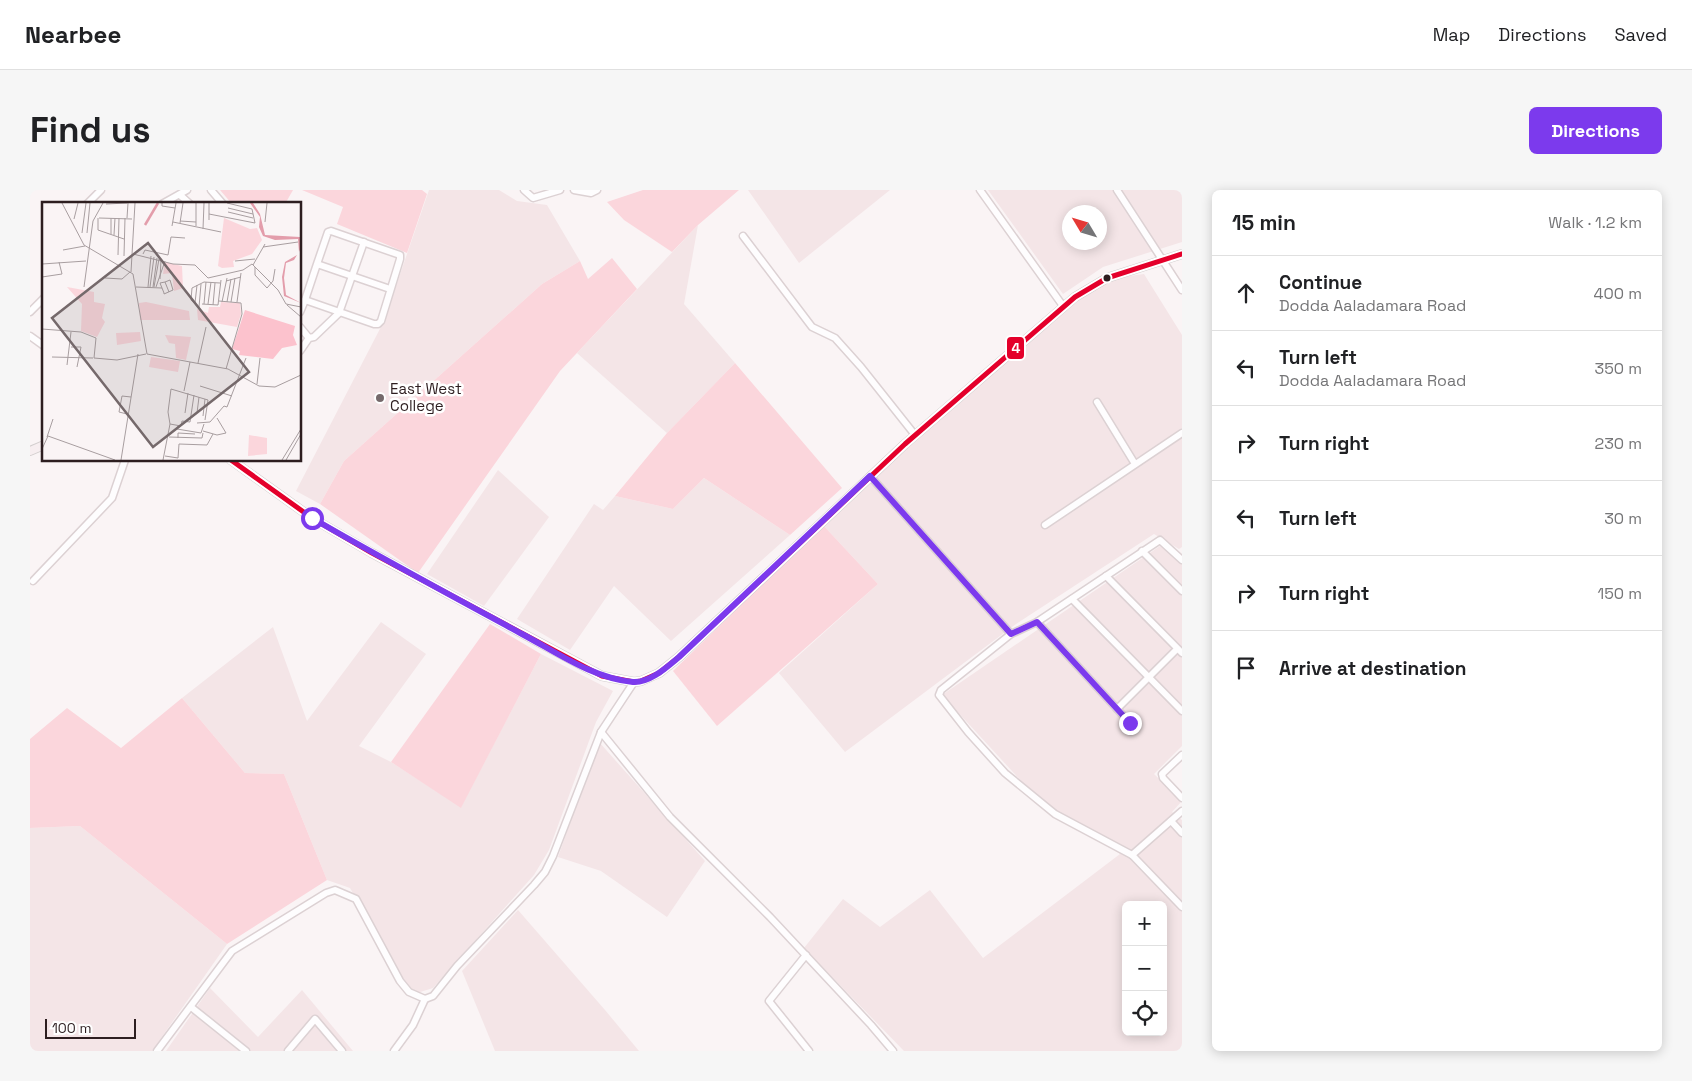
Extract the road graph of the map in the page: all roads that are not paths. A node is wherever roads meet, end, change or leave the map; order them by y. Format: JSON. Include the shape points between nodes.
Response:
{"nodes":[{"id":1,"x":101,"y":190,"type":"edge"},
{"id":2,"x":187,"y":190,"type":"edge"},
{"id":3,"x":211,"y":190,"type":"edge"},
{"id":4,"x":524,"y":190,"type":"edge"},
{"id":5,"x":560,"y":190,"type":"edge"},
{"id":6,"x":574,"y":190,"type":"edge"},
{"id":7,"x":597,"y":190,"type":"edge"},
{"id":8,"x":980,"y":190,"type":"edge"},
{"id":9,"x":1117,"y":190,"type":"edge"},
{"id":10,"x":180,"y":195,"type":"junction"},
{"id":11,"x":89,"y":202,"type":"edge"},
{"id":12,"x":167,"y":202,"type":"edge"},
{"id":13,"x":188,"y":202,"type":"edge"},
{"id":14,"x":221,"y":202,"type":"edge"},
{"id":15,"x":743,"y":236,"type":"dead end"},
{"id":16,"x":364,"y":242,"type":"junction"},
{"id":17,"x":1182,"y":254,"type":"edge"},
{"id":18,"x":1162,"y":260,"type":"junction"},
{"id":19,"x":317,"y":264,"type":"junction"},
{"id":20,"x":353,"y":276,"type":"junction"},
{"id":21,"x":390,"y":289,"type":"junction"},
{"id":22,"x":1182,"y":290,"type":"edge"},
{"id":23,"x":42,"y":300,"type":"edge"},
{"id":24,"x":305,"y":300,"type":"junction"},
{"id":25,"x":1063,"y":306,"type":"junction"},
{"id":26,"x":301,"y":310,"type":"edge"},
{"id":27,"x":340,"y":311,"type":"junction"},
{"id":28,"x":30,"y":312,"type":"edge"},
{"id":29,"x":301,"y":329,"type":"edge"},
{"id":30,"x":30,"y":336,"type":"edge"},
{"id":31,"x":309,"y":338,"type":"junction"},
{"id":32,"x":42,"y":345,"type":"edge"},
{"id":33,"x":301,"y":348,"type":"edge"},
{"id":34,"x":1097,"y":402,"type":"dead end"},
{"id":35,"x":1182,"y":433,"type":"edge"},
{"id":36,"x":915,"y":435,"type":"junction"},
{"id":37,"x":42,"y":446,"type":"edge"},
{"id":38,"x":30,"y":451,"type":"edge"},
{"id":39,"x":125,"y":461,"type":"edge"},
{"id":40,"x":233,"y":461,"type":"edge"},
{"id":41,"x":1135,"y":464,"type":"junction"},
{"id":42,"x":870,"y":476,"type":"junction"},
{"id":43,"x":1045,"y":525,"type":"dead end"},
{"id":44,"x":1142,"y":551,"type":"junction"},
{"id":45,"x":1182,"y":560,"type":"edge"},
{"id":46,"x":1106,"y":576,"type":"junction"},
{"id":47,"x":33,"y":581,"type":"dead end"},
{"id":48,"x":1182,"y":590,"type":"edge"},
{"id":49,"x":1072,"y":599,"type":"junction"},
{"id":50,"x":1037,"y":622,"type":"junction"},
{"id":51,"x":1011,"y":634,"type":"junction"},
{"id":52,"x":1180,"y":651,"type":"edge"},
{"id":53,"x":1150,"y":677,"type":"junction"},
{"id":54,"x":634,"y":682,"type":"junction"},
{"id":55,"x":1117,"y":709,"type":"junction"},
{"id":56,"x":1182,"y":711,"type":"edge"},
{"id":57,"x":1130,"y":723,"type":"dead end"},
{"id":58,"x":601,"y":732,"type":"junction"},
{"id":59,"x":1182,"y":754,"type":"edge"},
{"id":60,"x":1182,"y":798,"type":"edge"},
{"id":61,"x":1182,"y":812,"type":"edge"},
{"id":62,"x":1171,"y":821,"type":"junction"},
{"id":63,"x":1182,"y":833,"type":"edge"},
{"id":64,"x":1132,"y":855,"type":"junction"},
{"id":65,"x":1182,"y":907,"type":"edge"},
{"id":66,"x":806,"y":956,"type":"junction"},
{"id":67,"x":425,"y":999,"type":"junction"},
{"id":68,"x":191,"y":1007,"type":"junction"},
{"id":69,"x":158,"y":1051,"type":"edge"},
{"id":70,"x":246,"y":1051,"type":"edge"},
{"id":71,"x":288,"y":1051,"type":"edge"},
{"id":72,"x":342,"y":1051,"type":"edge"},
{"id":73,"x":394,"y":1051,"type":"edge"},
{"id":74,"x":809,"y":1051,"type":"edge"},
{"id":75,"x":892,"y":1051,"type":"edge"}],
"edges":[{"from":1,"to":11,"type":"street"},
{"from":2,"to":10,"type":"street"},
{"from":3,"to":14,"type":"street"},
{"from":4,"to":5,"type":"street","via":[[533,198]]},
{"from":6,"to":7,"type":"street","via":[[591,193]]},
{"from":8,"to":25,"type":"street"},
{"from":9,"to":18,"type":"street"},
{"from":10,"to":12,"type":"street"},
{"from":10,"to":13,"type":"street"},
{"from":15,"to":36,"type":"street","via":[[812,327],[835,338]]},
{"from":16,"to":19,"type":"street","via":[[328,232]]},
{"from":16,"to":20,"type":"street"},
{"from":16,"to":21,"type":"street","via":[[400,255]]},
{"from":17,"to":18,"type":"main road"},
{"from":18,"to":22,"type":"street"},
{"from":18,"to":25,"type":"main road","via":[[1107,278]]},
{"from":19,"to":20,"type":"street"},
{"from":19,"to":24,"type":"street"},
{"from":20,"to":21,"type":"street"},
{"from":20,"to":27,"type":"street"},
{"from":21,"to":27,"type":"street","via":[[378,324]]},
{"from":23,"to":28,"type":"street"},
{"from":24,"to":26,"type":"street"},
{"from":24,"to":27,"type":"street"},
{"from":25,"to":36,"type":"main road"},
{"from":27,"to":31,"type":"street","via":[[314,337]]},
{"from":29,"to":31,"type":"street"},
{"from":30,"to":32,"type":"street"},
{"from":31,"to":33,"type":"street"},
{"from":34,"to":41,"type":"street"},
{"from":35,"to":41,"type":"street"},
{"from":36,"to":42,"type":"main road"},
{"from":37,"to":38,"type":"main road"},
{"from":39,"to":47,"type":"street","via":[[112,498]]},
{"from":40,"to":54,"type":"main road","via":[[312,518],[372,552],[602,676]]},
{"from":41,"to":43,"type":"street"},
{"from":42,"to":51,"type":"street"},
{"from":42,"to":54,"type":"main road","via":[[679,657],[659,673]]},
{"from":44,"to":45,"type":"street","via":[[1160,540]]},
{"from":44,"to":46,"type":"street"},
{"from":44,"to":48,"type":"street"},
{"from":46,"to":49,"type":"street"},
{"from":46,"to":52,"type":"street"},
{"from":49,"to":50,"type":"street"},
{"from":49,"to":53,"type":"street"},
{"from":50,"to":51,"type":"street"},
{"from":50,"to":55,"type":"street"},
{"from":51,"to":64,"type":"street","via":[[941,690],[940,698],[1005,773],[1055,814]]},
{"from":52,"to":53,"type":"street"},
{"from":53,"to":55,"type":"street"},
{"from":53,"to":56,"type":"street"},
{"from":54,"to":58,"type":"street"},
{"from":55,"to":57,"type":"street"},
{"from":58,"to":66,"type":"street","via":[[670,817]]},
{"from":58,"to":67,"type":"street","via":[[545,872],[456,966],[433,996]]},
{"from":59,"to":60,"type":"street","via":[[1162,774]]},
{"from":61,"to":62,"type":"street"},
{"from":62,"to":63,"type":"street"},
{"from":62,"to":64,"type":"street"},
{"from":64,"to":65,"type":"street"},
{"from":66,"to":74,"type":"street","via":[[769,1001]]},
{"from":66,"to":75,"type":"street"},
{"from":67,"to":68,"type":"street","via":[[409,992],[400,981],[356,899],[335,890],[232,951]]},
{"from":67,"to":73,"type":"street","via":[[413,1025]]},
{"from":68,"to":69,"type":"street"},
{"from":68,"to":70,"type":"street"},
{"from":71,"to":72,"type":"street","via":[[315,1019]]}]}
